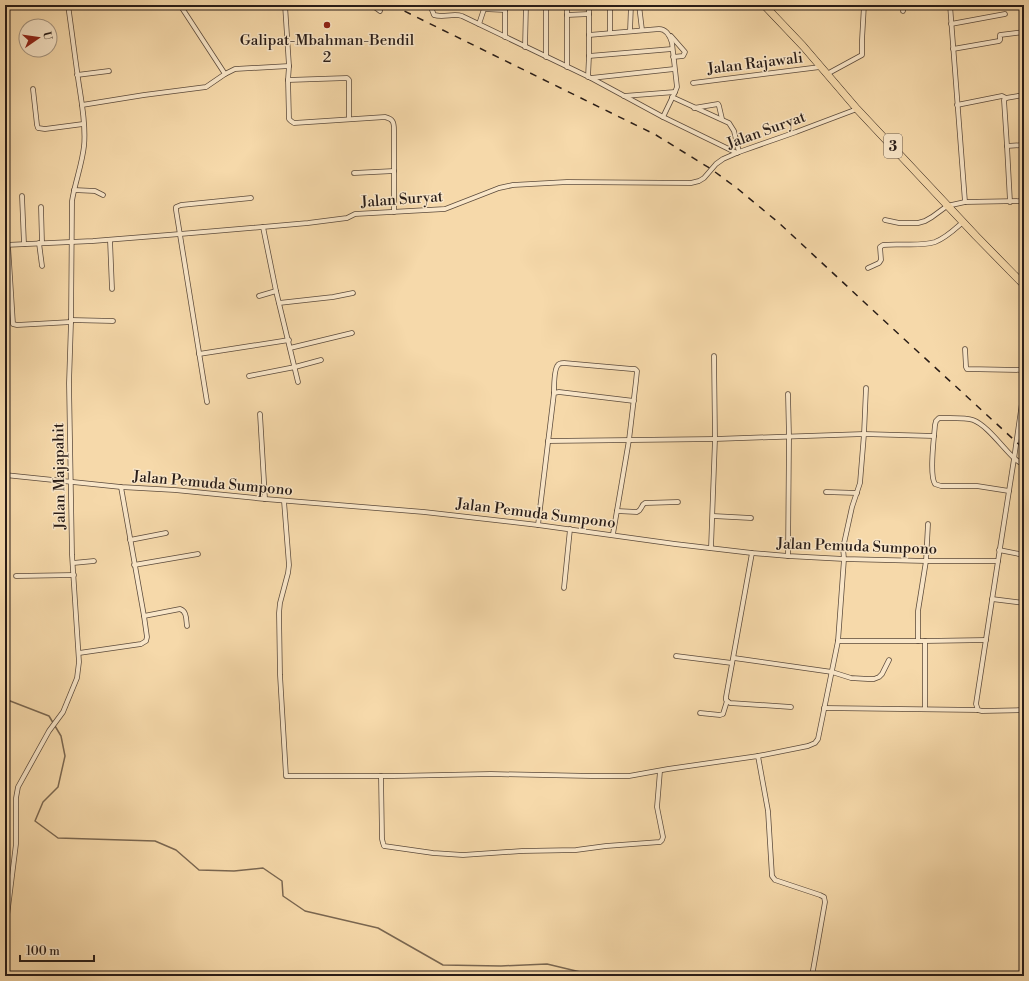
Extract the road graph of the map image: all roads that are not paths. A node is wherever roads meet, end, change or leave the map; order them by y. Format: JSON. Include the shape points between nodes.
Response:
{"nodes":[{"id":1,"x":68,"y":5,"type":"edge"},
{"id":2,"x":180,"y":5,"type":"edge"},
{"id":3,"x":285,"y":5,"type":"edge"},
{"id":4,"x":372,"y":5,"type":"edge"},
{"id":5,"x":431,"y":5,"type":"edge"},
{"id":6,"x":526,"y":5,"type":"edge"},
{"id":7,"x":546,"y":5,"type":"edge"},
{"id":8,"x":567,"y":5,"type":"edge"},
{"id":9,"x":589,"y":5,"type":"edge"},
{"id":10,"x":610,"y":5,"type":"edge"},
{"id":11,"x":631,"y":5,"type":"edge"},
{"id":12,"x":639,"y":5,"type":"edge"},
{"id":13,"x":764,"y":5,"type":"edge"},
{"id":14,"x":864,"y":5,"type":"edge"},
{"id":15,"x":904,"y":5,"type":"edge"},
{"id":16,"x":950,"y":5,"type":"edge"},
{"id":17,"x":484,"y":7,"type":"edge"},
{"id":18,"x":505,"y":7,"type":"edge"},
{"id":19,"x":380,"y":10,"type":"dead end"},
{"id":20,"x":903,"y":11,"type":"dead end"},
{"id":21,"x":589,"y":14,"type":"junction"},
{"id":22,"x":1005,"y":14,"type":"dead end"},
{"id":23,"x":567,"y":15,"type":"junction"},
{"id":24,"x":478,"y":24,"type":"junction"},
{"id":25,"x":951,"y":24,"type":"junction"},
{"id":26,"x":642,"y":30,"type":"junction"},
{"id":27,"x":630,"y":31,"type":"junction"},
{"id":28,"x":1024,"y":32,"type":"edge"},
{"id":29,"x":610,"y":33,"type":"junction"},
{"id":30,"x":589,"y":35,"type":"junction"},
{"id":31,"x":670,"y":36,"type":"junction"},
{"id":32,"x":505,"y":37,"type":"junction"},
{"id":33,"x":526,"y":47,"type":"junction"},
{"id":34,"x":672,"y":49,"type":"junction"},
{"id":35,"x":953,"y":49,"type":"junction"},
{"id":36,"x":589,"y":56,"type":"junction"},
{"id":37,"x":546,"y":57,"type":"junction"},
{"id":38,"x":673,"y":57,"type":"junction"},
{"id":39,"x":288,"y":66,"type":"junction"},
{"id":40,"x":567,"y":67,"type":"junction"},
{"id":41,"x":820,"y":67,"type":"junction"},
{"id":42,"x":674,"y":69,"type":"junction"},
{"id":43,"x":109,"y":71,"type":"dead end"},
{"id":44,"x":827,"y":74,"type":"junction"},
{"id":45,"x":77,"y":75,"type":"junction"},
{"id":46,"x":223,"y":75,"type":"junction"},
{"id":47,"x":589,"y":78,"type":"junction"},
{"id":48,"x":288,"y":80,"type":"junction"},
{"id":49,"x":693,"y":83,"type":"dead end"},
{"id":50,"x":33,"y":89,"type":"dead end"},
{"id":51,"x":675,"y":92,"type":"junction"},
{"id":52,"x":1024,"y":95,"type":"edge"},
{"id":53,"x":624,"y":96,"type":"junction"},
{"id":54,"x":672,"y":97,"type":"junction"},
{"id":55,"x":1006,"y":98,"type":"junction"},
{"id":56,"x":82,"y":105,"type":"junction"},
{"id":57,"x":957,"y":106,"type":"junction"},
{"id":58,"x":694,"y":108,"type":"junction"},
{"id":59,"x":857,"y":109,"type":"junction"},
{"id":60,"x":662,"y":117,"type":"junction"},
{"id":61,"x":349,"y":119,"type":"junction"},
{"id":62,"x":722,"y":119,"type":"junction"},
{"id":63,"x":83,"y":124,"type":"junction"},
{"id":64,"x":1024,"y":145,"type":"edge"},
{"id":65,"x":1007,"y":146,"type":"junction"},
{"id":66,"x":738,"y":152,"type":"junction"},
{"id":67,"x":394,"y":171,"type":"junction"},
{"id":68,"x":354,"y":173,"type":"dead end"},
{"id":69,"x":74,"y":190,"type":"junction"},
{"id":70,"x":103,"y":195,"type":"dead end"},
{"id":71,"x":22,"y":196,"type":"dead end"},
{"id":72,"x":251,"y":198,"type":"dead end"},
{"id":73,"x":1024,"y":201,"type":"edge"},
{"id":74,"x":965,"y":202,"type":"junction"},
{"id":75,"x":1010,"y":202,"type":"junction"},
{"id":76,"x":947,"y":206,"type":"junction"},
{"id":77,"x":41,"y":207,"type":"dead end"},
{"id":78,"x":394,"y":212,"type":"junction"},
{"id":79,"x":885,"y":220,"type":"dead end"},
{"id":80,"x":963,"y":222,"type":"junction"},
{"id":81,"x":263,"y":227,"type":"junction"},
{"id":82,"x":180,"y":234,"type":"junction"},
{"id":83,"x":110,"y":240,"type":"junction"},
{"id":84,"x":72,"y":242,"type":"junction"},
{"id":85,"x":41,"y":243,"type":"junction"},
{"id":86,"x":24,"y":244,"type":"junction"},
{"id":87,"x":6,"y":245,"type":"edge"},
{"id":88,"x":42,"y":266,"type":"dead end"},
{"id":89,"x":868,"y":268,"type":"dead end"},
{"id":90,"x":1024,"y":285,"type":"edge"},
{"id":91,"x":112,"y":289,"type":"dead end"},
{"id":92,"x":276,"y":291,"type":"junction"},
{"id":93,"x":353,"y":293,"type":"dead end"},
{"id":94,"x":259,"y":296,"type":"dead end"},
{"id":95,"x":279,"y":303,"type":"junction"},
{"id":96,"x":71,"y":321,"type":"junction"},
{"id":97,"x":113,"y":321,"type":"dead end"},
{"id":98,"x":352,"y":333,"type":"dead end"},
{"id":99,"x":289,"y":340,"type":"junction"},
{"id":100,"x":290,"y":348,"type":"junction"},
{"id":101,"x":964,"y":349,"type":"dead end"},
{"id":102,"x":199,"y":354,"type":"junction"},
{"id":103,"x":714,"y":356,"type":"dead end"},
{"id":104,"x":321,"y":360,"type":"dead end"},
{"id":105,"x":295,"y":367,"type":"junction"},
{"id":106,"x":1024,"y":370,"type":"edge"},
{"id":107,"x":249,"y":376,"type":"dead end"},
{"id":108,"x":298,"y":382,"type":"dead end"},
{"id":109,"x":866,"y":388,"type":"dead end"},
{"id":110,"x":1024,"y":389,"type":"edge"},
{"id":111,"x":554,"y":393,"type":"junction"},
{"id":112,"x":788,"y":394,"type":"dead end"},
{"id":113,"x":1023,"y":397,"type":"edge"},
{"id":114,"x":634,"y":401,"type":"junction"},
{"id":115,"x":207,"y":402,"type":"dead end"},
{"id":116,"x":260,"y":414,"type":"dead end"},
{"id":117,"x":864,"y":434,"type":"junction"},
{"id":118,"x":934,"y":436,"type":"junction"},
{"id":119,"x":789,"y":437,"type":"junction"},
{"id":120,"x":714,"y":439,"type":"junction"},
{"id":121,"x":629,"y":440,"type":"junction"},
{"id":122,"x":548,"y":441,"type":"junction"},
{"id":123,"x":1014,"y":459,"type":"junction"},
{"id":124,"x":1024,"y":465,"type":"edge"},
{"id":125,"x":5,"y":475,"type":"edge"},
{"id":126,"x":71,"y":482,"type":"junction"},
{"id":127,"x":121,"y":487,"type":"junction"},
{"id":128,"x":1009,"y":491,"type":"junction"},
{"id":129,"x":826,"y":492,"type":"dead end"},
{"id":130,"x":857,"y":493,"type":"junction"},
{"id":131,"x":265,"y":499,"type":"junction"},
{"id":132,"x":284,"y":500,"type":"junction"},
{"id":133,"x":678,"y":502,"type":"dead end"},
{"id":134,"x":617,"y":511,"type":"junction"},
{"id":135,"x":713,"y":516,"type":"junction"},
{"id":136,"x":752,"y":518,"type":"dead end"},
{"id":137,"x":928,"y":524,"type":"dead end"},
{"id":138,"x":538,"y":525,"type":"junction"},
{"id":139,"x":570,"y":529,"type":"junction"},
{"id":140,"x":166,"y":533,"type":"dead end"},
{"id":141,"x":613,"y":534,"type":"junction"},
{"id":142,"x":130,"y":540,"type":"junction"},
{"id":143,"x":711,"y":548,"type":"junction"},
{"id":144,"x":999,"y":550,"type":"junction"},
{"id":145,"x":752,"y":553,"type":"junction"},
{"id":146,"x":198,"y":554,"type":"dead end"},
{"id":147,"x":1024,"y":555,"type":"edge"},
{"id":148,"x":788,"y":556,"type":"junction"},
{"id":149,"x":844,"y":559,"type":"junction"},
{"id":150,"x":94,"y":561,"type":"dead end"},
{"id":151,"x":926,"y":561,"type":"junction"},
{"id":152,"x":998,"y":561,"type":"junction"},
{"id":153,"x":73,"y":563,"type":"junction"},
{"id":154,"x":134,"y":565,"type":"junction"},
{"id":155,"x":74,"y":575,"type":"junction"},
{"id":156,"x":16,"y":576,"type":"dead end"},
{"id":157,"x":564,"y":588,"type":"dead end"},
{"id":158,"x":992,"y":599,"type":"junction"},
{"id":159,"x":1024,"y":603,"type":"edge"},
{"id":160,"x":144,"y":616,"type":"junction"},
{"id":161,"x":187,"y":626,"type":"dead end"},
{"id":162,"x":986,"y":640,"type":"junction"},
{"id":163,"x":838,"y":641,"type":"junction"},
{"id":164,"x":918,"y":641,"type":"junction"},
{"id":165,"x":925,"y":641,"type":"junction"},
{"id":166,"x":79,"y":653,"type":"junction"},
{"id":167,"x":676,"y":656,"type":"dead end"},
{"id":168,"x":734,"y":658,"type":"junction"},
{"id":169,"x":889,"y":660,"type":"dead end"},
{"id":170,"x":732,"y":663,"type":"junction"},
{"id":171,"x":832,"y":672,"type":"junction"},
{"id":172,"x":727,"y":701,"type":"junction"},
{"id":173,"x":791,"y":707,"type":"dead end"},
{"id":174,"x":824,"y":708,"type":"junction"},
{"id":175,"x":925,"y":709,"type":"junction"},
{"id":176,"x":978,"y":710,"type":"junction"},
{"id":177,"x":1024,"y":710,"type":"edge"},
{"id":178,"x":700,"y":712,"type":"dead end"},
{"id":179,"x":758,"y":756,"type":"junction"},
{"id":180,"x":660,"y":771,"type":"junction"},
{"id":181,"x":381,"y":776,"type":"junction"},
{"id":182,"x":5,"y":932,"type":"edge"},
{"id":183,"x":812,"y":976,"type":"edge"}],
"edges":[{"from":1,"to":45,"type":"street","name":"Jalan Majapahit"},
{"from":2,"to":46,"type":"street"},
{"from":3,"to":39,"type":"street"},
{"from":4,"to":19,"type":"street"},
{"from":5,"to":24,"type":"street","via":[[436,16],[459,15]]},
{"from":6,"to":33,"type":"street"},
{"from":7,"to":37,"type":"street"},
{"from":8,"to":23,"type":"street"},
{"from":9,"to":21,"type":"street"},
{"from":10,"to":29,"type":"street"},
{"from":11,"to":27,"type":"street"},
{"from":12,"to":26,"type":"street"},
{"from":13,"to":41,"type":"highway","number":"3"},
{"from":14,"to":44,"type":"street","via":[[862,56]]},
{"from":15,"to":20,"type":"street"},
{"from":16,"to":25,"type":"street"},
{"from":17,"to":18,"type":"street"},
{"from":17,"to":24,"type":"street"},
{"from":18,"to":32,"type":"street"},
{"from":21,"to":23,"type":"street"},
{"from":21,"to":30,"type":"street"},
{"from":22,"to":25,"type":"street"},
{"from":23,"to":40,"type":"street"},
{"from":24,"to":32,"type":"street"},
{"from":25,"to":35,"type":"street"},
{"from":26,"to":27,"type":"street"},
{"from":26,"to":31,"type":"street","via":[[662,29]]},
{"from":27,"to":29,"type":"street"},
{"from":28,"to":35,"type":"street","via":[[1000,35],[999,41]]},
{"from":29,"to":30,"type":"street"},
{"from":30,"to":36,"type":"street"},
{"from":31,"to":34,"type":"street"},
{"from":31,"to":38,"type":"street","via":[[685,52],[683,56]]},
{"from":32,"to":33,"type":"street"},
{"from":33,"to":37,"type":"street"},
{"from":34,"to":36,"type":"street"},
{"from":34,"to":38,"type":"street"},
{"from":35,"to":57,"type":"street"},
{"from":36,"to":47,"type":"street"},
{"from":37,"to":40,"type":"street"},
{"from":38,"to":42,"type":"street"},
{"from":39,"to":46,"type":"street","via":[[242,68]]},
{"from":39,"to":48,"type":"street"},
{"from":40,"to":47,"type":"street"},
{"from":41,"to":44,"type":"highway","number":"3"},
{"from":41,"to":49,"type":"street","name":"Jalan Rajawali"},
{"from":42,"to":47,"type":"street"},
{"from":42,"to":51,"type":"street"},
{"from":43,"to":45,"type":"street"},
{"from":44,"to":59,"type":"highway","number":"3"},
{"from":45,"to":56,"type":"street","name":"Jalan Majapahit"},
{"from":46,"to":56,"type":"street","via":[[206,87]]},
{"from":47,"to":53,"type":"street"},
{"from":48,"to":61,"type":"street","via":[[290,121],[294,123]]},
{"from":48,"to":61,"type":"street","via":[[347,78],[350,82]]},
{"from":50,"to":63,"type":"street","via":[[38,128]]},
{"from":51,"to":53,"type":"street"},
{"from":51,"to":54,"type":"street"},
{"from":52,"to":55,"type":"street"},
{"from":53,"to":60,"type":"street"},
{"from":54,"to":58,"type":"street"},
{"from":54,"to":60,"type":"street"},
{"from":55,"to":57,"type":"street","via":[[1002,96]]},
{"from":55,"to":65,"type":"street","via":[[1004,100]]},
{"from":56,"to":63,"type":"street","name":"Jalan Majapahit"},
{"from":57,"to":74,"type":"street"},
{"from":58,"to":62,"type":"street"},
{"from":58,"to":62,"type":"street","via":[[718,104]]},
{"from":59,"to":66,"type":"street","name":"Jalan Suryat"},
{"from":59,"to":76,"type":"highway","number":"3"},
{"from":60,"to":66,"type":"street"},
{"from":61,"to":67,"type":"street","via":[[385,117],[394,122]]},
{"from":62,"to":66,"type":"street","via":[[732,126]]},
{"from":63,"to":69,"type":"street","name":"Jalan Majapahit","via":[[84,146]]},
{"from":64,"to":65,"type":"street"},
{"from":65,"to":75,"type":"street"},
{"from":66,"to":78,"type":"street","name":"Jalan Suryat","via":[[716,164],[704,178],[691,183],[566,182],[513,185],[499,188],[445,210]]},
{"from":67,"to":68,"type":"street"},
{"from":67,"to":78,"type":"street"},
{"from":69,"to":70,"type":"street","via":[[95,191]]},
{"from":69,"to":84,"type":"street","name":"Jalan Majapahit"},
{"from":71,"to":86,"type":"street"},
{"from":72,"to":82,"type":"street","via":[[176,207]]},
{"from":73,"to":75,"type":"street"},
{"from":74,"to":75,"type":"street"},
{"from":74,"to":76,"type":"street"},
{"from":76,"to":79,"type":"street","via":[[926,221],[918,223]]},
{"from":76,"to":80,"type":"highway","number":"3"},
{"from":77,"to":85,"type":"street"},
{"from":78,"to":81,"type":"street","name":"Jalan Suryat","via":[[355,214],[347,218]]},
{"from":80,"to":89,"type":"street","via":[[936,242],[882,245],[879,263]]},
{"from":80,"to":90,"type":"highway","number":"3"},
{"from":81,"to":82,"type":"street","name":"Jalan Suryat"},
{"from":81,"to":92,"type":"street"},
{"from":82,"to":83,"type":"street","name":"Jalan Suryat"},
{"from":82,"to":102,"type":"street"},
{"from":83,"to":84,"type":"street","name":"Jalan Suryat"},
{"from":83,"to":91,"type":"street"},
{"from":84,"to":85,"type":"street","name":"Jalan Suryat"},
{"from":84,"to":96,"type":"street","name":"Jalan Majapahit"},
{"from":85,"to":86,"type":"street","name":"Jalan Suryat"},
{"from":85,"to":88,"type":"street"},
{"from":86,"to":87,"type":"street","name":"Jalan Suryat"},
{"from":87,"to":96,"type":"street","via":[[14,324]]},
{"from":92,"to":94,"type":"street"},
{"from":92,"to":95,"type":"street"},
{"from":93,"to":95,"type":"street"},
{"from":95,"to":99,"type":"street"},
{"from":96,"to":97,"type":"street"},
{"from":96,"to":126,"type":"street","name":"Jalan Majapahit"},
{"from":98,"to":100,"type":"street"},
{"from":99,"to":100,"type":"street"},
{"from":99,"to":102,"type":"street"},
{"from":100,"to":105,"type":"street"},
{"from":101,"to":106,"type":"street","via":[[967,369]]},
{"from":102,"to":115,"type":"street"},
{"from":103,"to":120,"type":"street"},
{"from":104,"to":105,"type":"street"},
{"from":105,"to":107,"type":"street"},
{"from":105,"to":108,"type":"street"},
{"from":109,"to":117,"type":"street"},
{"from":110,"to":113,"type":"street"},
{"from":111,"to":114,"type":"street"},
{"from":111,"to":114,"type":"street","via":[[559,364],[632,369],[637,373]]},
{"from":111,"to":122,"type":"street"},
{"from":112,"to":119,"type":"street"},
{"from":113,"to":123,"type":"street"},
{"from":114,"to":121,"type":"street"},
{"from":116,"to":131,"type":"street"},
{"from":117,"to":118,"type":"street"},
{"from":117,"to":119,"type":"street"},
{"from":117,"to":130,"type":"street"},
{"from":118,"to":123,"type":"street","via":[[939,418],[975,420]]},
{"from":118,"to":128,"type":"street","via":[[932,479],[935,484],[978,486]]},
{"from":119,"to":120,"type":"street"},
{"from":119,"to":148,"type":"street"},
{"from":120,"to":121,"type":"street"},
{"from":120,"to":135,"type":"street"},
{"from":121,"to":122,"type":"street"},
{"from":121,"to":134,"type":"street"},
{"from":122,"to":138,"type":"street"},
{"from":123,"to":124,"type":"street"},
{"from":123,"to":128,"type":"street"},
{"from":125,"to":126,"type":"street","name":"Jalan Pemuda Sumpono"},
{"from":126,"to":127,"type":"street","name":"Jalan Pemuda Sumpono"},
{"from":126,"to":153,"type":"street","name":"Jalan Majapahit"},
{"from":127,"to":131,"type":"street","name":"Jalan Pemuda Sumpono"},
{"from":127,"to":142,"type":"street"},
{"from":128,"to":144,"type":"street"},
{"from":129,"to":130,"type":"street"},
{"from":130,"to":149,"type":"street","via":[[843,548]]},
{"from":131,"to":132,"type":"street","name":"Jalan Pemuda Sumpono"},
{"from":132,"to":138,"type":"street","name":"Jalan Pemuda Sumpono"},
{"from":132,"to":181,"type":"street","via":[[288,573],[280,604],[279,650],[286,776]]},
{"from":133,"to":134,"type":"street","via":[[645,503],[637,512]]},
{"from":134,"to":141,"type":"street"},
{"from":135,"to":136,"type":"street"},
{"from":135,"to":143,"type":"street"},
{"from":137,"to":151,"type":"street"},
{"from":138,"to":139,"type":"street","name":"Jalan Pemuda Sumpono"},
{"from":139,"to":141,"type":"street","name":"Jalan Pemuda Sumpono"},
{"from":139,"to":157,"type":"street"},
{"from":140,"to":142,"type":"street"},
{"from":141,"to":143,"type":"street","name":"Jalan Pemuda Sumpono"},
{"from":142,"to":154,"type":"street"},
{"from":143,"to":145,"type":"street","name":"Jalan Pemuda Sumpono"},
{"from":144,"to":147,"type":"street"},
{"from":144,"to":152,"type":"street"},
{"from":145,"to":148,"type":"street","name":"Jalan Pemuda Sumpono"},
{"from":145,"to":168,"type":"street"},
{"from":146,"to":154,"type":"street"},
{"from":148,"to":149,"type":"street","name":"Jalan Pemuda Sumpono"},
{"from":149,"to":151,"type":"street","name":"Jalan Pemuda Sumpono"},
{"from":149,"to":163,"type":"street"},
{"from":150,"to":153,"type":"street"},
{"from":151,"to":152,"type":"street","name":"Jalan Pemuda Sumpono"},
{"from":151,"to":164,"type":"street","via":[[918,612]]},
{"from":152,"to":158,"type":"street"},
{"from":153,"to":155,"type":"street","name":"Jalan Majapahit"},
{"from":154,"to":160,"type":"street"},
{"from":155,"to":156,"type":"street"},
{"from":155,"to":166,"type":"street","name":"Jalan Majapahit"},
{"from":158,"to":159,"type":"street"},
{"from":158,"to":162,"type":"street"},
{"from":160,"to":161,"type":"street","via":[[180,609],[185,612]]},
{"from":160,"to":166,"type":"street","via":[[147,637],[144,643]]},
{"from":162,"to":165,"type":"street"},
{"from":162,"to":176,"type":"street","via":[[976,704]]},
{"from":163,"to":164,"type":"street"},
{"from":163,"to":171,"type":"street"},
{"from":164,"to":165,"type":"street"},
{"from":165,"to":175,"type":"street"},
{"from":166,"to":182,"type":"street","name":"Jalan Majapahit","via":[[77,678],[63,712],[49,731],[18,787],[16,844]]},
{"from":167,"to":170,"type":"street"},
{"from":168,"to":170,"type":"street"},
{"from":168,"to":171,"type":"street"},
{"from":169,"to":171,"type":"street","via":[[877,679],[851,678]]},
{"from":170,"to":172,"type":"street"},
{"from":171,"to":174,"type":"street"},
{"from":172,"to":173,"type":"street"},
{"from":172,"to":178,"type":"street","via":[[720,715]]},
{"from":174,"to":175,"type":"street"},
{"from":174,"to":179,"type":"street","via":[[818,739],[812,745]]},
{"from":175,"to":176,"type":"street"},
{"from":176,"to":177,"type":"street"},
{"from":179,"to":180,"type":"street"},
{"from":179,"to":183,"type":"street","via":[[768,811],[771,873],[775,880],[820,894],[825,902]]},
{"from":180,"to":181,"type":"street","via":[[629,776]]},
{"from":180,"to":181,"type":"street","via":[[657,807],[663,839],[660,842],[576,850],[463,855],[384,846]]}]}
